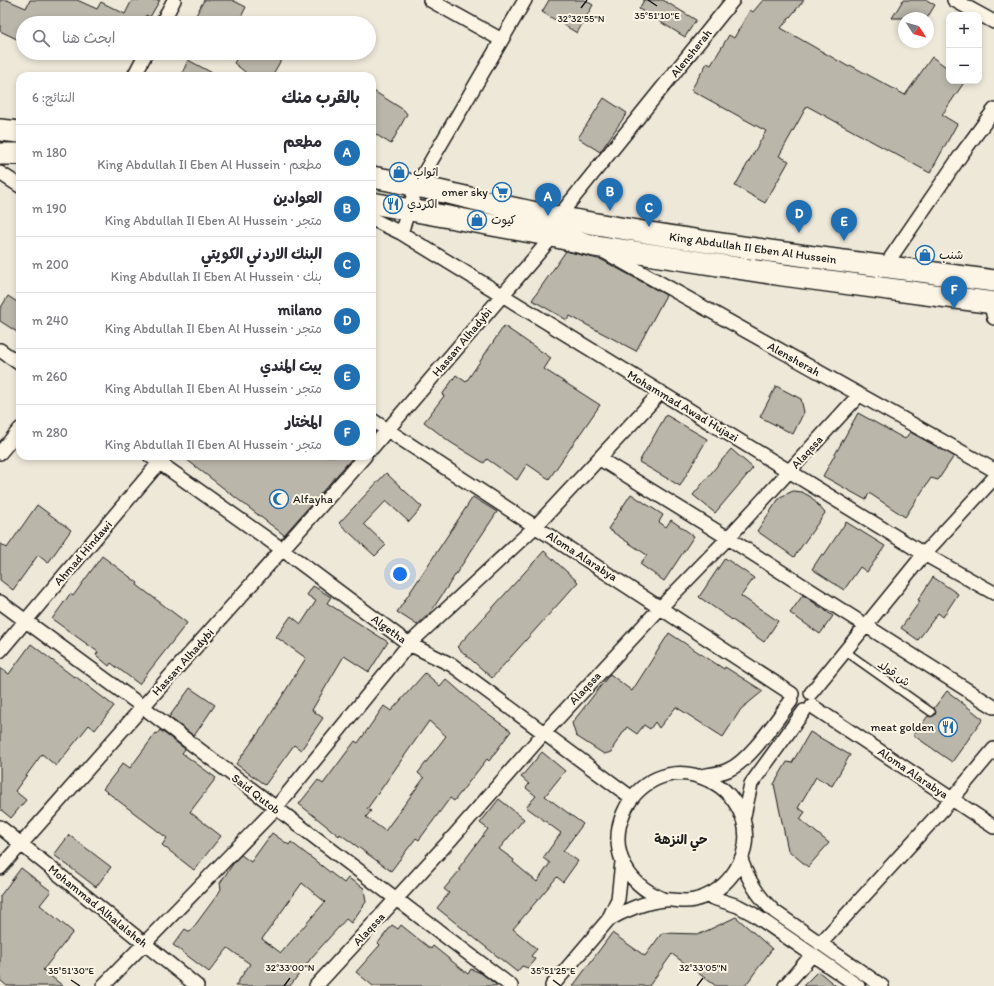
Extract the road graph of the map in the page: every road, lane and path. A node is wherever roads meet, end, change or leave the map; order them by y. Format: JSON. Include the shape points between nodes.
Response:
{"nodes":[{"id":1,"x":174,"y":0,"type":"edge"},
{"id":2,"x":430,"y":0,"type":"edge"},
{"id":3,"x":525,"y":0,"type":"edge"},
{"id":4,"x":733,"y":0,"type":"edge"},
{"id":5,"x":954,"y":0,"type":"edge"},
{"id":6,"x":166,"y":16,"type":"edge"},
{"id":7,"x":994,"y":22,"type":"edge"},
{"id":8,"x":500,"y":39,"type":"junction"},
{"id":9,"x":142,"y":60,"type":"edge"},
{"id":10,"x":136,"y":72,"type":"edge"},
{"id":11,"x":994,"y":110,"type":"edge"},
{"id":12,"x":0,"y":130,"type":"edge"},
{"id":13,"x":16,"y":132,"type":"edge"},
{"id":14,"x":0,"y":154,"type":"edge"},
{"id":15,"x":16,"y":154,"type":"edge"},
{"id":16,"x":0,"y":173,"type":"edge"},
{"id":17,"x":376,"y":178,"type":"edge"},
{"id":18,"x":16,"y":183,"type":"edge"},
{"id":19,"x":417,"y":185,"type":"junction"},
{"id":20,"x":376,"y":204,"type":"edge"},
{"id":21,"x":408,"y":208,"type":"junction"},
{"id":22,"x":376,"y":221,"type":"edge"},
{"id":23,"x":555,"y":226,"type":"junction"},
{"id":24,"x":401,"y":233,"type":"junction"},
{"id":25,"x":595,"y":246,"type":"junction"},
{"id":26,"x":886,"y":266,"type":"junction"},
{"id":27,"x":994,"y":281,"type":"edge"},
{"id":28,"x":502,"y":295,"type":"junction"},
{"id":29,"x":994,"y":305,"type":"edge"},
{"id":30,"x":994,"y":318,"type":"edge"},
{"id":31,"x":0,"y":350,"type":"edge"},
{"id":32,"x":16,"y":361,"type":"edge"},
{"id":33,"x":661,"y":392,"type":"junction"},
{"id":34,"x":859,"y":395,"type":"junction"},
{"id":35,"x":376,"y":422,"type":"edge"},
{"id":36,"x":388,"y":430,"type":"junction"},
{"id":37,"x":16,"y":435,"type":"edge"},
{"id":38,"x":376,"y":444,"type":"edge"},
{"id":39,"x":0,"y":453,"type":"edge"},
{"id":40,"x":600,"y":459,"type":"junction"},
{"id":41,"x":156,"y":460,"type":"edge"},
{"id":42,"x":161,"y":460,"type":"edge"},
{"id":43,"x":362,"y":460,"type":"edge"},
{"id":44,"x":994,"y":470,"type":"edge"},
{"id":45,"x":790,"y":471,"type":"junction"},
{"id":46,"x":994,"y":478,"type":"edge"},
{"id":47,"x":536,"y":526,"type":"junction"},
{"id":48,"x":728,"y":538,"type":"junction"},
{"id":49,"x":283,"y":550,"type":"junction"},
{"id":50,"x":924,"y":554,"type":"junction"},
{"id":51,"x":994,"y":593,"type":"edge"},
{"id":52,"x":0,"y":602,"type":"edge"},
{"id":53,"x":661,"y":607,"type":"junction"},
{"id":54,"x":25,"y":621,"type":"junction"},
{"id":55,"x":866,"y":626,"type":"junction"},
{"id":56,"x":409,"y":644,"type":"junction"},
{"id":57,"x":0,"y":651,"type":"edge"},
{"id":58,"x":845,"y":651,"type":"junction"},
{"id":59,"x":792,"y":698,"type":"junction"},
{"id":60,"x":809,"y":703,"type":"junction"},
{"id":61,"x":143,"y":707,"type":"junction"},
{"id":62,"x":994,"y":707,"type":"edge"},
{"id":63,"x":931,"y":712,"type":"dead end"},
{"id":64,"x":544,"y":733,"type":"junction"},
{"id":65,"x":992,"y":754,"type":"edge"},
{"id":66,"x":701,"y":776,"type":"junction"},
{"id":67,"x":632,"y":798,"type":"junction"},
{"id":68,"x":952,"y":799,"type":"junction"},
{"id":69,"x":275,"y":809,"type":"junction"},
{"id":70,"x":743,"y":820,"type":"junction"},
{"id":71,"x":0,"y":827,"type":"edge"},
{"id":72,"x":994,"y":828,"type":"edge"},
{"id":73,"x":21,"y":844,"type":"junction"},
{"id":74,"x":741,"y":860,"type":"junction"},
{"id":75,"x":622,"y":862,"type":"junction"},
{"id":76,"x":0,"y":868,"type":"edge"},
{"id":77,"x":707,"y":896,"type":"junction"},
{"id":78,"x":396,"y":900,"type":"junction"},
{"id":79,"x":665,"y":900,"type":"junction"},
{"id":80,"x":608,"y":920,"type":"junction"},
{"id":81,"x":143,"y":943,"type":"junction"},
{"id":82,"x":820,"y":944,"type":"junction"},
{"id":83,"x":812,"y":955,"type":"junction"},
{"id":84,"x":103,"y":986,"type":"edge"},
{"id":85,"x":197,"y":986,"type":"edge"},
{"id":86,"x":316,"y":986,"type":"edge"},
{"id":87,"x":510,"y":986,"type":"edge"},
{"id":88,"x":552,"y":986,"type":"edge"},
{"id":89,"x":785,"y":986,"type":"edge"},
{"id":90,"x":858,"y":986,"type":"edge"},
{"id":91,"x":882,"y":986,"type":"edge"}],
"edges":[{"from":1,"to":6,"type":"street"},
{"from":2,"to":8,"type":"street"},
{"from":3,"to":8,"type":"street"},
{"from":4,"to":23,"type":"street","name":"Alensherah"},
{"from":5,"to":7,"type":"street"},
{"from":8,"to":19,"type":"street"},
{"from":9,"to":10,"type":"street"},
{"from":11,"to":26,"type":"street"},
{"from":12,"to":13,"type":"main road"},
{"from":14,"to":15,"type":"main road"},
{"from":16,"to":18,"type":"street"},
{"from":17,"to":19,"type":"main road","name":"King Abdullah II Eben Al Hussein"},
{"from":19,"to":21,"type":"street"},
{"from":19,"to":23,"type":"main road","name":"King Abdullah II Eben Al Hussein"},
{"from":20,"to":21,"type":"main road","name":"King Abdullah II Eben Al Hussein"},
{"from":21,"to":23,"type":"main road","name":"King Abdullah II Eben Al Hussein"},
{"from":21,"to":24,"type":"street"},
{"from":22,"to":24,"type":"street","name":"Mohammad Awad Hujazi"},
{"from":23,"to":25,"type":"main road","name":"King Abdullah II Eben Al Hussein"},
{"from":23,"to":26,"type":"main road","name":"King Abdullah II Eben Al Hussein"},
{"from":23,"to":28,"type":"street","name":"Hassan Alhadybi"},
{"from":24,"to":28,"type":"street","name":"Mohammad Awad Hujazi"},
{"from":25,"to":29,"type":"main road","name":"King Abdullah II Eben Al Hussein"},
{"from":25,"to":34,"type":"street","name":"Alensherah"},
{"from":26,"to":27,"type":"main road","name":"King Abdullah II Eben Al Hussein"},
{"from":28,"to":33,"type":"street","name":"Mohammad Awad Hujazi"},
{"from":28,"to":36,"type":"street","name":"Hassan Alhadybi"},
{"from":29,"to":30,"type":"street"},
{"from":31,"to":32,"type":"street"},
{"from":33,"to":40,"type":"street"},
{"from":33,"to":45,"type":"street","name":"Mohammad Awad Hujazi"},
{"from":34,"to":44,"type":"street","name":"Alensherah"},
{"from":34,"to":45,"type":"street","name":"Alaqssa"},
{"from":35,"to":36,"type":"street","name":"Aloma Alarabya"},
{"from":36,"to":38,"type":"street","name":"Hassan Alhadybi"},
{"from":36,"to":47,"type":"street","name":"Aloma Alarabya"},
{"from":37,"to":39,"type":"street"},
{"from":40,"to":47,"type":"street"},
{"from":40,"to":48,"type":"street"},
{"from":41,"to":54,"type":"street","name":"Ahmad Hindawi"},
{"from":42,"to":49,"type":"street","name":"Algetha"},
{"from":43,"to":49,"type":"street","name":"Hassan Alhadybi"},
{"from":45,"to":48,"type":"street","name":"Alaqssa"},
{"from":45,"to":50,"type":"street","name":"Mohammad Awad Hujazi"},
{"from":46,"to":50,"type":"street"},
{"from":47,"to":53,"type":"street","name":"Aloma Alarabya"},
{"from":47,"to":56,"type":"street"},
{"from":48,"to":53,"type":"street","name":"Alaqssa"},
{"from":48,"to":55,"type":"street"},
{"from":49,"to":56,"type":"street","name":"Algetha"},
{"from":49,"to":61,"type":"street","name":"Hassan Alhadybi"},
{"from":50,"to":51,"type":"street","name":"Mohammad Awad Hujazi"},
{"from":50,"to":55,"type":"street"},
{"from":52,"to":54,"type":"street","name":"Said Qutob"},
{"from":53,"to":59,"type":"street","name":"Aloma Alarabya"},
{"from":53,"to":64,"type":"street","name":"Alaqssa"},
{"from":54,"to":57,"type":"street","name":"Ahmad Hindawi"},
{"from":54,"to":61,"type":"street","name":"Said Qutob"},
{"from":55,"to":58,"type":"street"},
{"from":55,"to":62,"type":"street"},
{"from":56,"to":64,"type":"street","name":"Algetha","via":[[452,665]]},
{"from":56,"to":69,"type":"street"},
{"from":58,"to":60,"type":"street"},
{"from":58,"to":63,"type":"lane","name":"ش.قولد"},
{"from":59,"to":60,"type":"street","name":"Aloma Alarabya","via":[[797,710]]},
{"from":59,"to":60,"type":"street","via":[[799,688],[808,690]]},
{"from":59,"to":66,"type":"street","via":[[752,752],[741,762],[728,770]]},
{"from":60,"to":68,"type":"street","name":"Aloma Alarabya"},
{"from":60,"to":70,"type":"street","via":[[751,784]]},
{"from":61,"to":69,"type":"street","name":"Said Qutob"},
{"from":61,"to":73,"type":"street","name":"Hassan Alhadybi"},
{"from":64,"to":67,"type":"street","name":"Algetha"},
{"from":64,"to":78,"type":"street","name":"Alaqssa"},
{"from":65,"to":68,"type":"street"},
{"from":66,"to":67,"type":"street","via":[[675,774],[651,781]]},
{"from":66,"to":70,"type":"street","via":[[728,793]]},
{"from":67,"to":75,"type":"street","via":[[623,812],[618,828]]},
{"from":68,"to":72,"type":"street","name":"Aloma Alarabya"},
{"from":68,"to":82,"type":"street"},
{"from":69,"to":78,"type":"street","name":"Said Qutob"},
{"from":69,"to":81,"type":"street"},
{"from":70,"to":74,"type":"street","via":[[745,847]]},
{"from":71,"to":73,"type":"street","name":"Mohammad Alhalalsheh"},
{"from":73,"to":76,"type":"street","name":"Hassan Alhadybi"},
{"from":73,"to":81,"type":"street","name":"Mohammad Alhalalsheh"},
{"from":74,"to":77,"type":"street","via":[[726,883]]},
{"from":74,"to":82,"type":"street","via":[[754,889],[764,902]]},
{"from":75,"to":79,"type":"street","via":[[639,886]]},
{"from":75,"to":80,"type":"street","via":[[618,899]]},
{"from":77,"to":79,"type":"street","via":[[679,902]]},
{"from":77,"to":83,"type":"street","via":[[753,914]]},
{"from":78,"to":86,"type":"street","name":"Alaqssa"},
{"from":78,"to":87,"type":"street","name":"Said Qutob"},
{"from":79,"to":80,"type":"street","via":[[621,912]]},
{"from":80,"to":88,"type":"street"},
{"from":81,"to":84,"type":"street"},
{"from":81,"to":85,"type":"street","name":"Mohammad Alhalalsheh"},
{"from":82,"to":91,"type":"street"},
{"from":83,"to":89,"type":"street"},
{"from":83,"to":90,"type":"street"}]}
